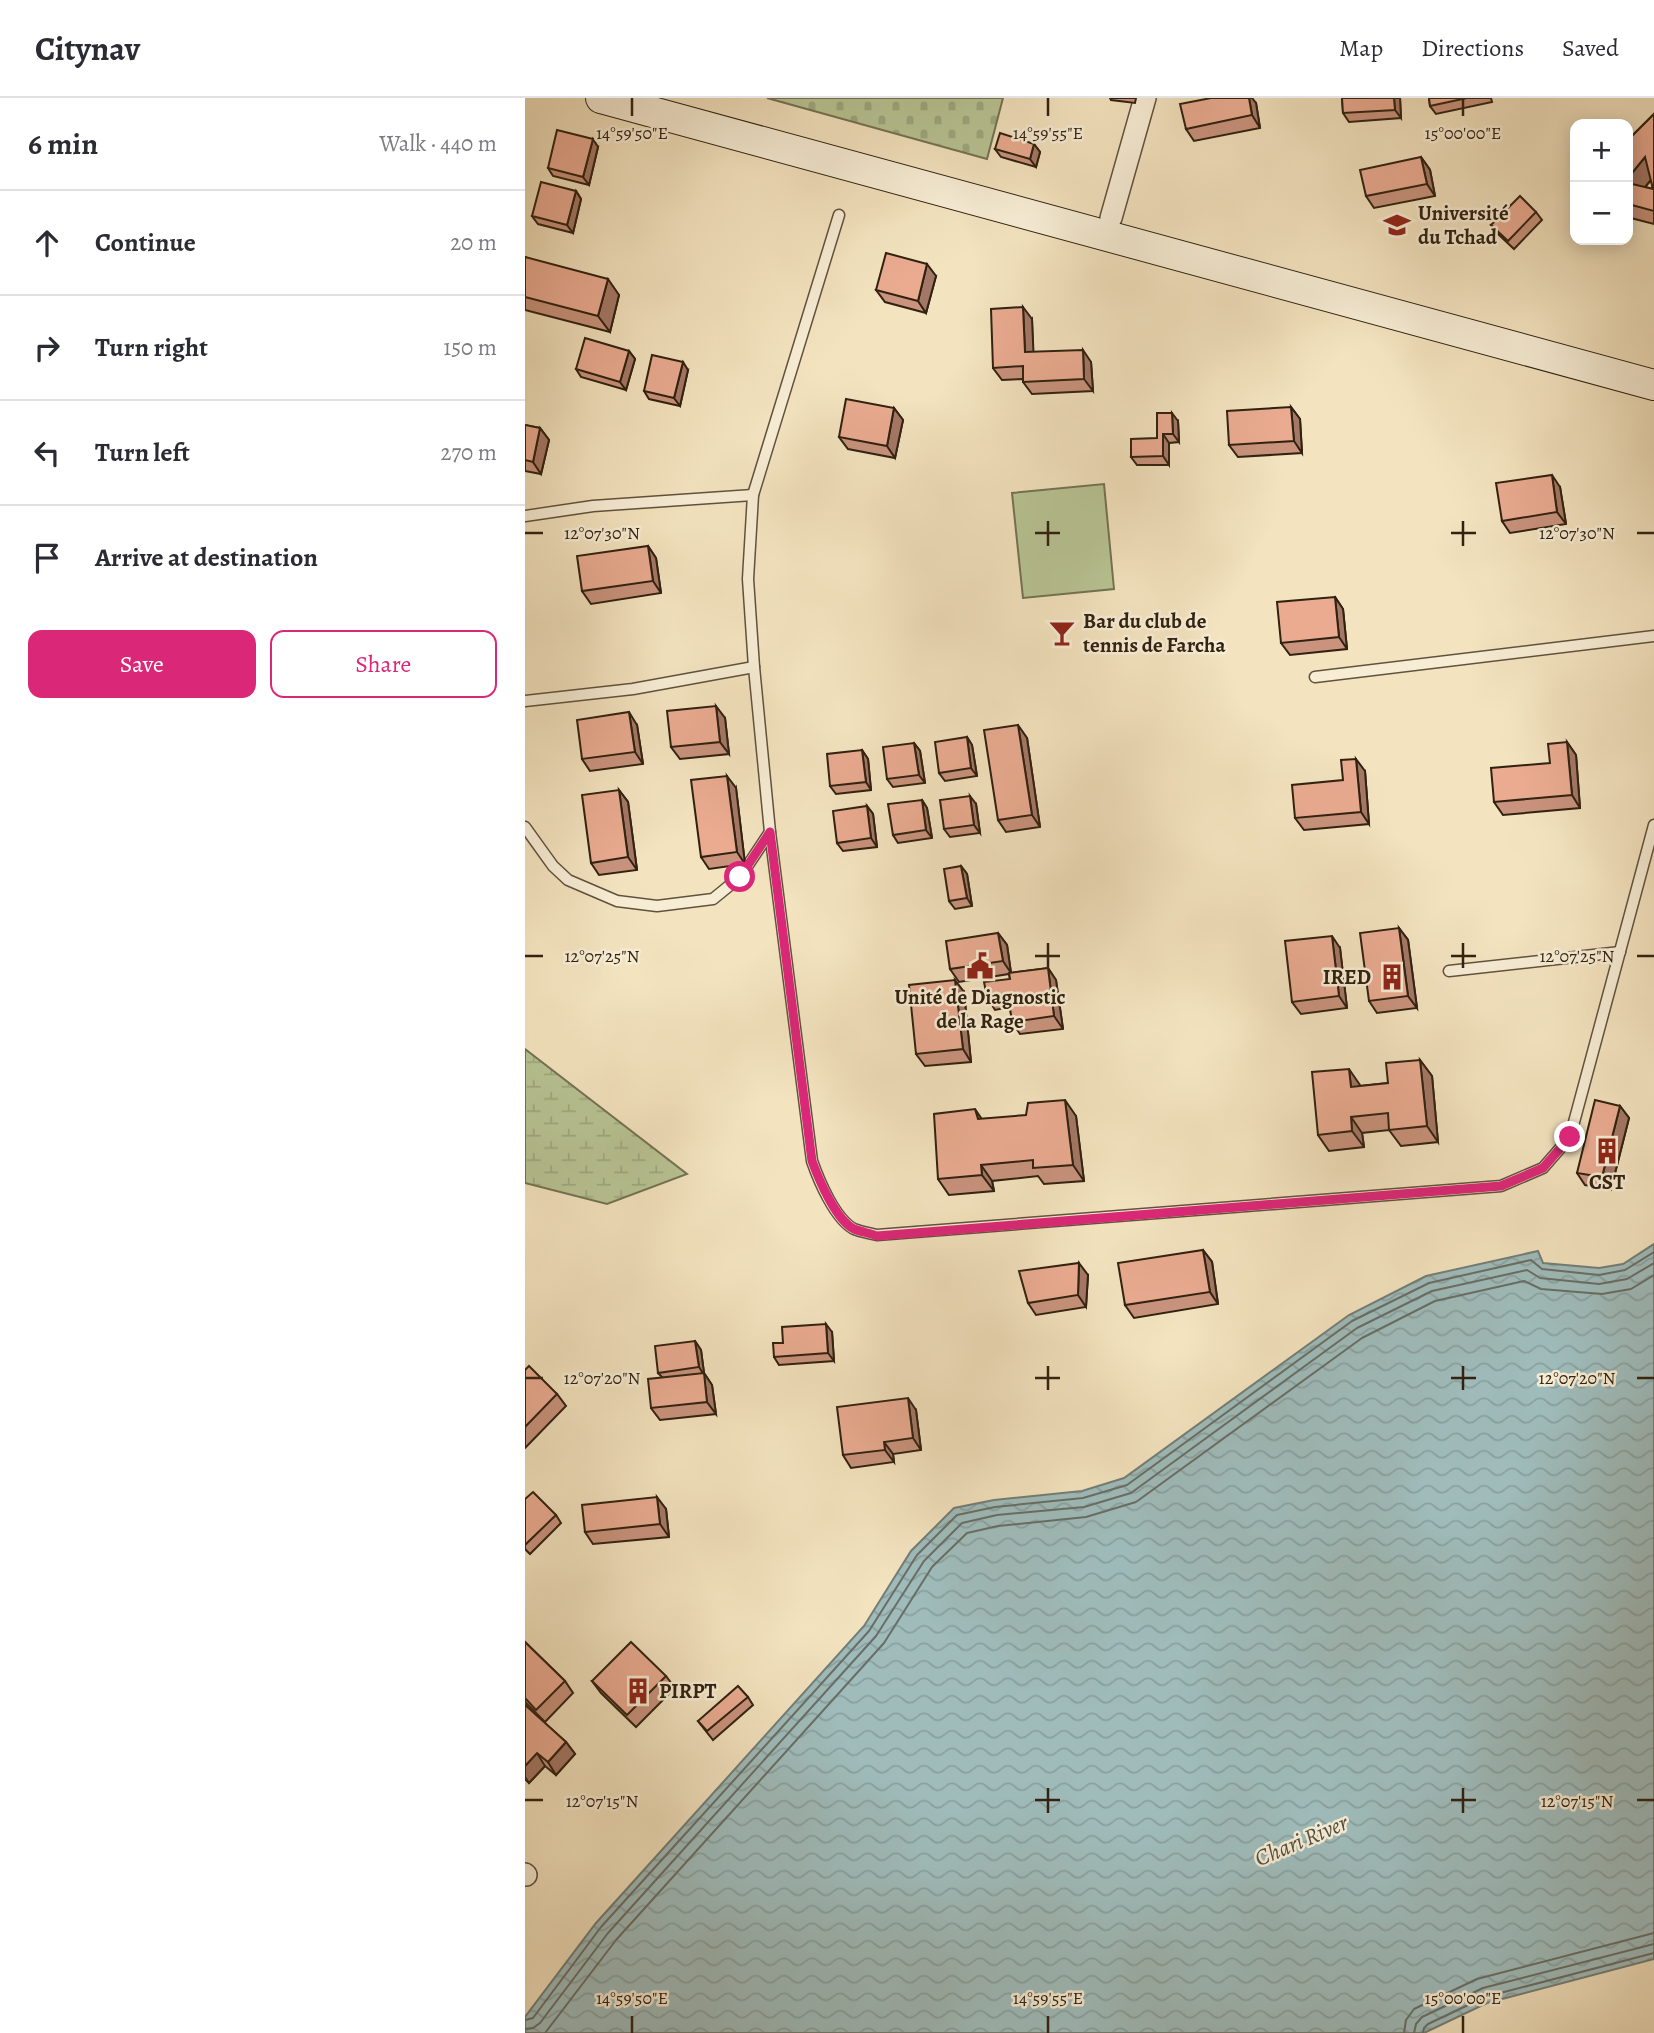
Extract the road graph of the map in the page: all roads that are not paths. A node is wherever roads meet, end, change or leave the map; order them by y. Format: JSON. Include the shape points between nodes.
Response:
{"nodes":[{"id":1,"x":601,"y":98,"type":"edge"},
{"id":2,"x":667,"y":98,"type":"edge"},
{"id":3,"x":1145,"y":98,"type":"edge"},
{"id":4,"x":839,"y":215,"type":"dead end"},
{"id":5,"x":1111,"y":218,"type":"junction"},
{"id":6,"x":1339,"y":290,"type":"junction"},
{"id":7,"x":1654,"y":365,"type":"edge"},
{"id":8,"x":1654,"y":385,"type":"edge"},
{"id":9,"x":753,"y":495,"type":"junction"},
{"id":10,"x":525,"y":516,"type":"edge"},
{"id":11,"x":1654,"y":636,"type":"edge"},
{"id":12,"x":754,"y":667,"type":"junction"},
{"id":13,"x":1315,"y":677,"type":"dead end"},
{"id":14,"x":525,"y":701,"type":"edge"},
{"id":15,"x":1654,"y":825,"type":"edge"},
{"id":16,"x":525,"y":827,"type":"edge"},
{"id":17,"x":770,"y":832,"type":"junction"},
{"id":18,"x":1620,"y":952,"type":"junction"},
{"id":19,"x":1449,"y":971,"type":"dead end"}],
"edges":[{"from":1,"to":6,"type":"main road"},
{"from":2,"to":5,"type":"main road"},
{"from":3,"to":5,"type":"street"},
{"from":4,"to":9,"type":"lane"},
{"from":5,"to":6,"type":"main road"},
{"from":6,"to":7,"type":"main road"},
{"from":6,"to":8,"type":"main road"},
{"from":9,"to":10,"type":"lane","via":[[593,506]]},
{"from":9,"to":12,"type":"lane","via":[[748,579]]},
{"from":11,"to":13,"type":"lane"},
{"from":12,"to":14,"type":"lane","via":[[633,689]]},
{"from":12,"to":17,"type":"lane"},
{"from":15,"to":18,"type":"lane"},
{"from":16,"to":17,"type":"lane","via":[[568,880],[617,901],[657,905],[713,899],[740,877]]},
{"from":17,"to":18,"type":"lane","via":[[812,1161],[837,1211],[853,1228],[877,1236],[1501,1186],[1543,1168],[1570,1137]]},
{"from":18,"to":19,"type":"lane"}]}
